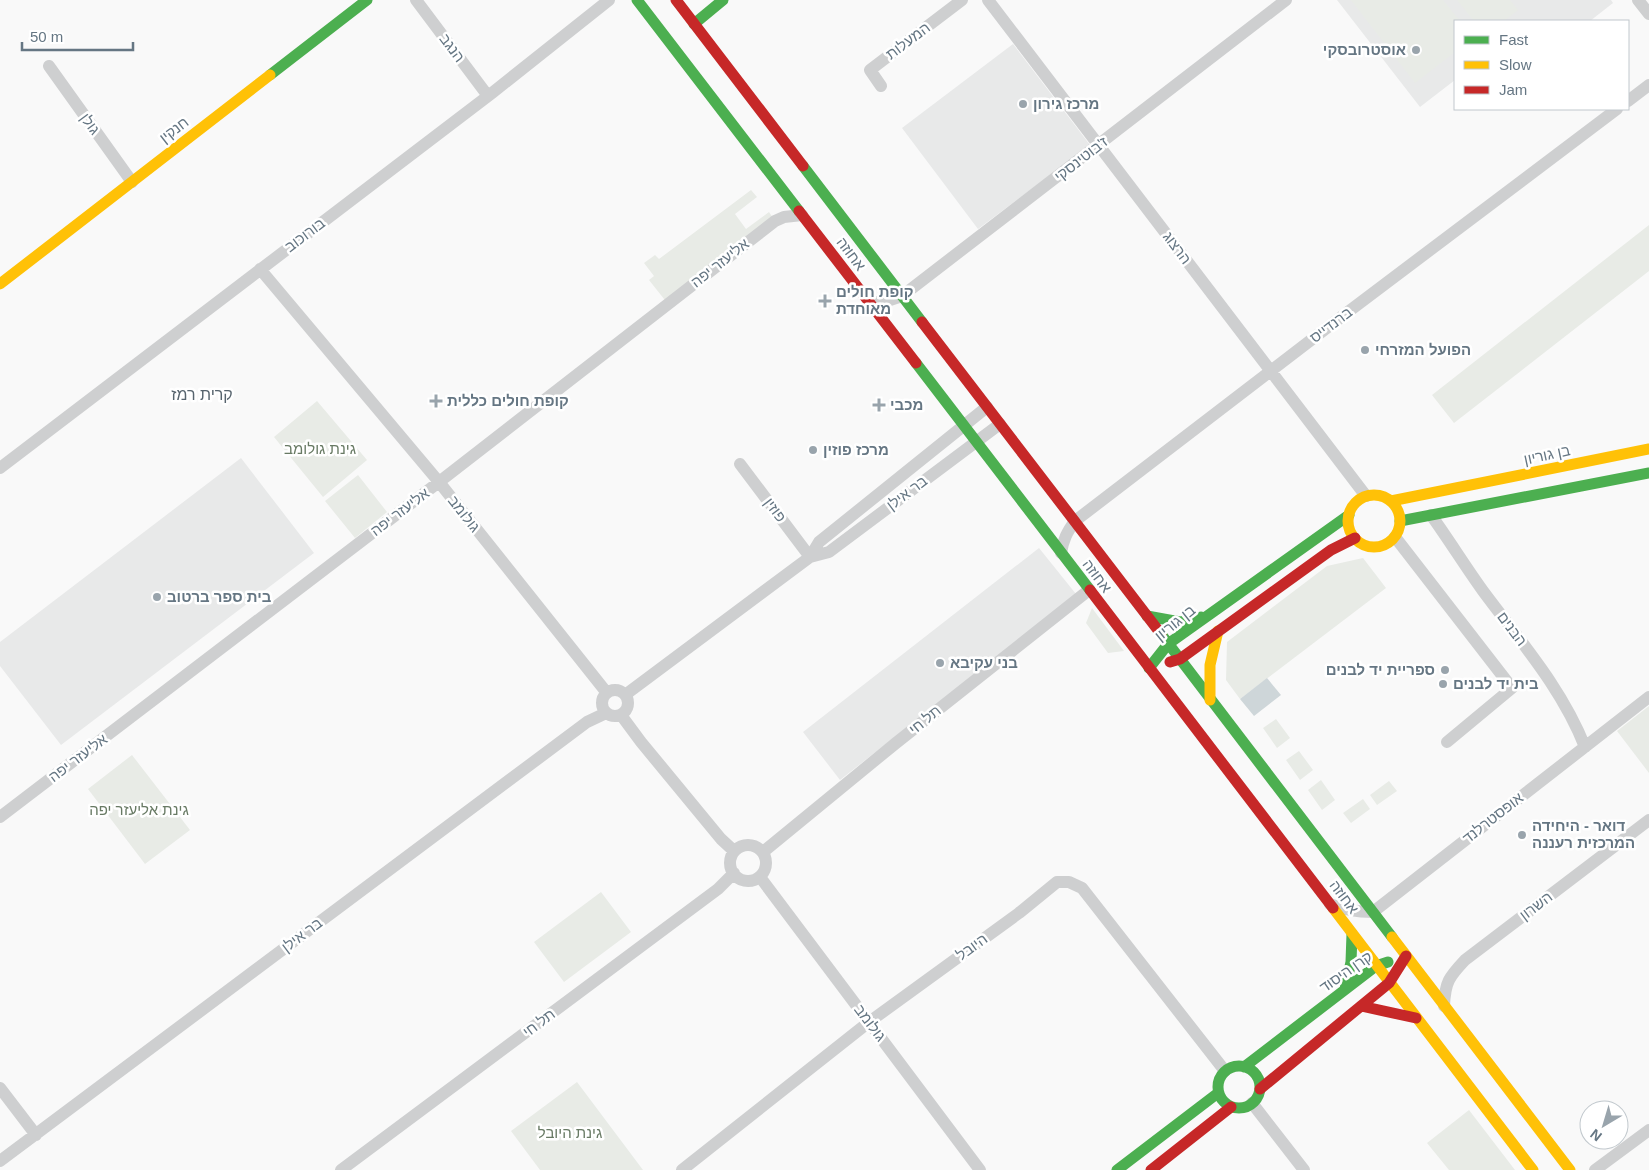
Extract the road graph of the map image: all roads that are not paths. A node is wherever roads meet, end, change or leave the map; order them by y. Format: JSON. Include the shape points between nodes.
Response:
{"nodes":[{"id":1,"x":367,"y":0,"type":"edge"},
{"id":2,"x":416,"y":0,"type":"edge"},
{"id":3,"x":609,"y":0,"type":"edge"},
{"id":4,"x":637,"y":0,"type":"edge"},
{"id":5,"x":676,"y":0,"type":"edge"},
{"id":6,"x":723,"y":0,"type":"edge"},
{"id":7,"x":962,"y":0,"type":"edge"},
{"id":8,"x":988,"y":0,"type":"edge"},
{"id":9,"x":1286,"y":0,"type":"edge"},
{"id":10,"x":1641,"y":1,"type":"edge"},
{"id":11,"x":1649,"y":14,"type":"edge"},
{"id":12,"x":694,"y":24,"type":"junction"},
{"id":13,"x":49,"y":66,"type":"dead end"},
{"id":14,"x":1649,"y":85,"type":"edge"},
{"id":15,"x":881,"y":86,"type":"dead end"},
{"id":16,"x":488,"y":96,"type":"junction"},
{"id":17,"x":1629,"y":100,"type":"edge"},
{"id":18,"x":1616,"y":110,"type":"edge"},
{"id":19,"x":1098,"y":145,"type":"junction"},
{"id":20,"x":132,"y":182,"type":"junction"},
{"id":21,"x":802,"y":215,"type":"junction"},
{"id":22,"x":260,"y":269,"type":"junction"},
{"id":23,"x":0,"y":284,"type":"edge"},
{"id":24,"x":902,"y":296,"type":"junction"},
{"id":25,"x":869,"y":303,"type":"junction"},
{"id":26,"x":1271,"y":371,"type":"junction"},
{"id":27,"x":987,"y":407,"type":"junction"},
{"id":28,"x":1000,"y":424,"type":"junction"},
{"id":29,"x":964,"y":425,"type":"junction"},
{"id":30,"x":976,"y":441,"type":"junction"},
{"id":31,"x":1649,"y":449,"type":"edge"},
{"id":32,"x":740,"y":464,"type":"dead end"},
{"id":33,"x":0,"y":468,"type":"edge"},
{"id":34,"x":1649,"y":473,"type":"edge"},
{"id":35,"x":439,"y":482,"type":"junction"},
{"id":36,"x":1366,"y":496,"type":"junction"},
{"id":37,"x":1391,"y":501,"type":"junction"},
{"id":38,"x":1349,"y":515,"type":"junction"},
{"id":39,"x":1431,"y":515,"type":"junction"},
{"id":40,"x":1076,"y":521,"type":"junction"},
{"id":41,"x":1400,"y":522,"type":"junction"},
{"id":42,"x":1395,"y":537,"type":"junction"},
{"id":43,"x":1355,"y":538,"type":"junction"},
{"id":44,"x":1061,"y":553,"type":"junction"},
{"id":45,"x":810,"y":556,"type":"junction"},
{"id":46,"x":1089,"y":590,"type":"junction"},
{"id":47,"x":1147,"y":616,"type":"junction"},
{"id":48,"x":1207,"y":616,"type":"junction"},
{"id":49,"x":1218,"y":631,"type":"junction"},
{"id":50,"x":1168,"y":644,"type":"junction"},
{"id":51,"x":1180,"y":659,"type":"junction"},
{"id":52,"x":1149,"y":668,"type":"junction"},
{"id":53,"x":607,"y":693,"type":"junction"},
{"id":54,"x":625,"y":695,"type":"junction"},
{"id":55,"x":1649,"y":697,"type":"edge"},
{"id":56,"x":1210,"y":700,"type":"junction"},
{"id":57,"x":606,"y":713,"type":"junction"},
{"id":58,"x":621,"y":715,"type":"junction"},
{"id":59,"x":1447,"y":742,"type":"dead end"},
{"id":60,"x":1585,"y":747,"type":"junction"},
{"id":61,"x":0,"y":817,"type":"edge"},
{"id":62,"x":1649,"y":820,"type":"edge"},
{"id":63,"x":734,"y":852,"type":"junction"},
{"id":64,"x":763,"y":852,"type":"junction"},
{"id":65,"x":734,"y":873,"type":"junction"},
{"id":66,"x":760,"y":877,"type":"junction"},
{"id":67,"x":1330,"y":904,"type":"junction"},
{"id":68,"x":1373,"y":912,"type":"junction"},
{"id":69,"x":1352,"y":934,"type":"junction"},
{"id":70,"x":1406,"y":956,"type":"junction"},
{"id":71,"x":1376,"y":966,"type":"junction"},
{"id":72,"x":1389,"y":983,"type":"junction"},
{"id":73,"x":1345,"y":989,"type":"junction"},
{"id":74,"x":1361,"y":1006,"type":"junction"},
{"id":75,"x":1444,"y":1006,"type":"junction"},
{"id":76,"x":1416,"y":1018,"type":"junction"},
{"id":77,"x":869,"y":1022,"type":"junction"},
{"id":78,"x":1244,"y":1067,"type":"junction"},
{"id":79,"x":1225,"y":1071,"type":"junction"},
{"id":80,"x":0,"y":1088,"type":"edge"},
{"id":81,"x":1260,"y":1088,"type":"junction"},
{"id":82,"x":1218,"y":1093,"type":"junction"},
{"id":83,"x":1252,"y":1104,"type":"junction"},
{"id":84,"x":1231,"y":1107,"type":"junction"},
{"id":85,"x":1649,"y":1130,"type":"edge"},
{"id":86,"x":36,"y":1135,"type":"junction"},
{"id":87,"x":0,"y":1161,"type":"edge"},
{"id":88,"x":341,"y":1170,"type":"edge"},
{"id":89,"x":682,"y":1170,"type":"edge"},
{"id":90,"x":980,"y":1170,"type":"edge"},
{"id":91,"x":1118,"y":1170,"type":"edge"},
{"id":92,"x":1151,"y":1170,"type":"edge"},
{"id":93,"x":1304,"y":1170,"type":"edge"},
{"id":94,"x":1533,"y":1170,"type":"edge"},
{"id":95,"x":1570,"y":1170,"type":"edge"},
{"id":96,"x":1595,"y":1170,"type":"edge"}],
"edges":[{"from":1,"to":20,"type":"main road","name":"חנקין"},
{"from":2,"to":16,"type":"street","name":"הנגב"},
{"from":3,"to":16,"type":"street","name":"בורוכוב"},
{"from":4,"to":21,"type":"main road","name":"אחוזה"},
{"from":5,"to":12,"type":"main road","name":"אחוזה"},
{"from":6,"to":12,"type":"main road"},
{"from":7,"to":15,"type":"street","name":"המעלות","via":[[870,70]]},
{"from":8,"to":19,"type":"street","name":"הרצוג"},
{"from":9,"to":19,"type":"street","name":"ז'בוטינסקי"},
{"from":10,"to":11,"type":"street"},
{"from":12,"to":24,"type":"main road","name":"אחוזה"},
{"from":13,"to":20,"type":"street","name":"גולן"},
{"from":14,"to":17,"type":"street"},
{"from":16,"to":22,"type":"street","name":"בורוכוב"},
{"from":18,"to":26,"type":"street","name":"ברנדייס"},
{"from":19,"to":24,"type":"street","name":"ז'בוטינסקי"},
{"from":19,"to":26,"type":"street","name":"הרצוג"},
{"from":20,"to":23,"type":"main road","name":"חנקין"},
{"from":21,"to":25,"type":"main road","name":"אחוזה"},
{"from":21,"to":35,"type":"street","name":"אליעזר יפה","via":[[774,221]]},
{"from":22,"to":33,"type":"street","name":"בורוכוב"},
{"from":22,"to":35,"type":"street","name":"גולומב"},
{"from":24,"to":25,"type":"street","name":"ז'בוטינסקי"},
{"from":24,"to":27,"type":"main road","name":"אחוזה"},
{"from":25,"to":29,"type":"main road","name":"אחוזה"},
{"from":26,"to":36,"type":"street","name":"הרצוג"},
{"from":26,"to":40,"type":"street","name":"ברנדייס"},
{"from":27,"to":28,"type":"main road","name":"אחוזה"},
{"from":27,"to":29,"type":"street","name":"בר אילן"},
{"from":28,"to":30,"type":"street","name":"בר אילן"},
{"from":28,"to":40,"type":"main road","name":"אחוזה"},
{"from":29,"to":30,"type":"main road","name":"אחוזה"},
{"from":29,"to":45,"type":"street","name":"בר אילן","via":[[820,542]]},
{"from":30,"to":44,"type":"main road","name":"אחוזה"},
{"from":30,"to":45,"type":"street","name":"בר אילן","via":[[829,552]]},
{"from":31,"to":37,"type":"main road","name":"בן גוריון"},
{"from":32,"to":45,"type":"street","name":"פוזין"},
{"from":34,"to":39,"type":"main road"},
{"from":35,"to":53,"type":"street","name":"גולומב"},
{"from":35,"to":61,"type":"street","name":"אליעזר יפה"},
{"from":36,"to":37,"type":"main road","via":[[1384,496]]},
{"from":36,"to":38,"type":"main road","via":[[1352,506]]},
{"from":37,"to":41,"type":"main road"},
{"from":38,"to":43,"type":"main road","via":[[1350,531]]},
{"from":38,"to":48,"type":"main road","name":"בן גוריון"},
{"from":39,"to":41,"type":"main road"},
{"from":39,"to":60,"type":"street","name":"הבנים","via":[[1552,682]]},
{"from":40,"to":44,"type":"street","name":"ברנדייס","via":[[1068,531]]},
{"from":40,"to":47,"type":"main road","name":"אחוזה"},
{"from":41,"to":42,"type":"main road"},
{"from":42,"to":43,"type":"main road","via":[[1383,545],[1370,547]]},
{"from":42,"to":59,"type":"street","via":[[1512,688]]},
{"from":43,"to":49,"type":"main road","name":"בן גוריון","via":[[1331,550]]},
{"from":44,"to":46,"type":"main road","name":"אחוזה"},
{"from":45,"to":54,"type":"street","name":"בר אילן"},
{"from":46,"to":52,"type":"main road","name":"אחוזה"},
{"from":46,"to":64,"type":"street","name":"תל חי"},
{"from":47,"to":48,"type":"main road","via":[[1180,622]]},
{"from":47,"to":50,"type":"main road","name":"אחוזה"},
{"from":48,"to":50,"type":"main road","name":"בן גוריון"},
{"from":49,"to":51,"type":"main road","name":"בן גוריון"},
{"from":49,"to":56,"type":"main road","via":[[1210,655]]},
{"from":50,"to":51,"type":"main road","name":"אחוזה"},
{"from":50,"to":52,"type":"main road","name":"בן גוריון"},
{"from":51,"to":52,"type":"main road","name":"בן גוריון"},
{"from":51,"to":56,"type":"main road","name":"אחוזה"},
{"from":52,"to":67,"type":"main road","name":"אחוזה"},
{"from":53,"to":54,"type":"street","via":[[614,690]]},
{"from":53,"to":57,"type":"street","via":[[602,700]]},
{"from":54,"to":58,"type":"street","via":[[627,708]]},
{"from":55,"to":60,"type":"street","name":"אופסטרלנד"},
{"from":56,"to":68,"type":"main road","name":"אחוזה"},
{"from":57,"to":58,"type":"street"},
{"from":57,"to":86,"type":"street","name":"בר אילן","via":[[587,722]]},
{"from":58,"to":63,"type":"street"},
{"from":60,"to":68,"type":"street","name":"אופסטרלנד"},
{"from":62,"to":75,"type":"street","name":"השרון","via":[[1465,960],[1449,977]]},
{"from":63,"to":64,"type":"street","via":[[747,844]]},
{"from":63,"to":65,"type":"street","via":[[730,860]]},
{"from":64,"to":66,"type":"street","via":[[766,863]]},
{"from":65,"to":66,"type":"street","via":[[750,881]]},
{"from":65,"to":88,"type":"street","name":"תל חי","via":[[718,889]]},
{"from":66,"to":77,"type":"street","name":"גולומב"},
{"from":67,"to":68,"type":"street","via":[[1357,912]]},
{"from":67,"to":69,"type":"main road","name":"אחוזה"},
{"from":68,"to":70,"type":"main road","name":"אחוזה"},
{"from":69,"to":71,"type":"main road","name":"אחוזה"},
{"from":69,"to":73,"type":"main road","via":[[1351,962]]},
{"from":70,"to":71,"type":"main road","name":"קרן היסוד"},
{"from":70,"to":72,"type":"main road"},
{"from":70,"to":75,"type":"main road","name":"אחוזה"},
{"from":71,"to":72,"type":"main road","name":"אחוזה"},
{"from":71,"to":73,"type":"main road","name":"קרן היסוד"},
{"from":72,"to":74,"type":"main road"},
{"from":72,"to":76,"type":"main road","name":"אחוזה"},
{"from":73,"to":78,"type":"main road","name":"קרן היסוד"},
{"from":74,"to":76,"type":"main road"},
{"from":74,"to":81,"type":"main road"},
{"from":75,"to":95,"type":"main road","name":"אחוזה"},
{"from":76,"to":94,"type":"main road","name":"אחוזה"},
{"from":77,"to":79,"type":"street","name":"היובל","via":[[1057,882],[1069,882],[1082,888]]},
{"from":77,"to":89,"type":"street","name":"היובל"},
{"from":77,"to":90,"type":"street","name":"גולומב"},
{"from":78,"to":79,"type":"main road"},
{"from":78,"to":81,"type":"main road","via":[[1254,1073]]},
{"from":79,"to":82,"type":"main road","via":[[1219,1081]]},
{"from":80,"to":86,"type":"street"},
{"from":81,"to":83,"type":"main road"},
{"from":82,"to":84,"type":"main road"},
{"from":82,"to":91,"type":"main road"},
{"from":83,"to":84,"type":"main road","via":[[1242,1108]]},
{"from":83,"to":93,"type":"street"},
{"from":84,"to":92,"type":"main road"},
{"from":85,"to":96,"type":"street"},
{"from":86,"to":87,"type":"street","name":"בר אילן"}]}
